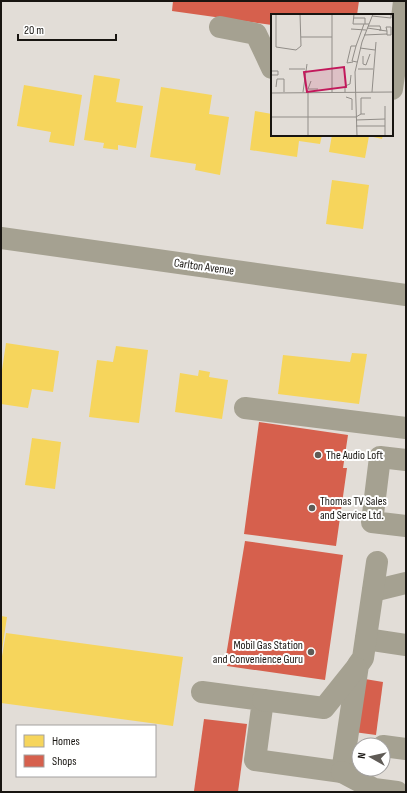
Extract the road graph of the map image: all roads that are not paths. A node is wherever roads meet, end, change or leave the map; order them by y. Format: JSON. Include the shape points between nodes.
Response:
{"nodes":[{"id":1,"x":404,"y":1,"type":"edge"},
{"id":2,"x":220,"y":27,"type":"dead end"},
{"id":3,"x":404,"y":27,"type":"edge"},
{"id":4,"x":271,"y":66,"type":"edge"},
{"id":5,"x":393,"y":84,"type":"edge"},
{"id":6,"x":1,"y":238,"type":"edge"},
{"id":7,"x":406,"y":295,"type":"edge"},
{"id":8,"x":245,"y":408,"type":"dead end"},
{"id":9,"x":406,"y":428,"type":"edge"},
{"id":10,"x":406,"y":460,"type":"edge"},
{"id":11,"x":406,"y":526,"type":"edge"},
{"id":12,"x":377,"y":562,"type":"dead end"},
{"id":13,"x":406,"y":583,"type":"edge"},
{"id":14,"x":373,"y":591,"type":"junction"},
{"id":15,"x":366,"y":639,"type":"junction"},
{"id":16,"x":406,"y":645,"type":"edge"},
{"id":17,"x":358,"y":665,"type":"junction"},
{"id":18,"x":202,"y":692,"type":"dead end"},
{"id":19,"x":263,"y":700,"type":"junction"},
{"id":20,"x":353,"y":737,"type":"edge"},
{"id":21,"x":391,"y":747,"type":"edge"},
{"id":22,"x":351,"y":749,"type":"edge"},
{"id":23,"x":406,"y":749,"type":"edge"},
{"id":24,"x":342,"y":772,"type":"junction"},
{"id":25,"x":397,"y":792,"type":"edge"}],
"edges":[{"from":1,"to":3,"type":"street"},
{"from":2,"to":4,"type":"street","via":[[256,34]]},
{"from":3,"to":5,"type":"street"},
{"from":6,"to":7,"type":"street","name":"Carlton Avenue"},
{"from":8,"to":9,"type":"street"},
{"from":10,"to":11,"type":"street","via":[[380,457],[372,522]]},
{"from":12,"to":14,"type":"street"},
{"from":13,"to":14,"type":"street"},
{"from":14,"to":15,"type":"street"},
{"from":15,"to":16,"type":"street"},
{"from":15,"to":17,"type":"street","via":[[363,658]]},
{"from":17,"to":19,"type":"street","via":[[324,708]]},
{"from":17,"to":20,"type":"street"},
{"from":18,"to":19,"type":"street"},
{"from":19,"to":24,"type":"street","via":[[255,760]]},
{"from":21,"to":23,"type":"street"},
{"from":22,"to":24,"type":"street"},
{"from":24,"to":25,"type":"street","via":[[374,789]]}]}
